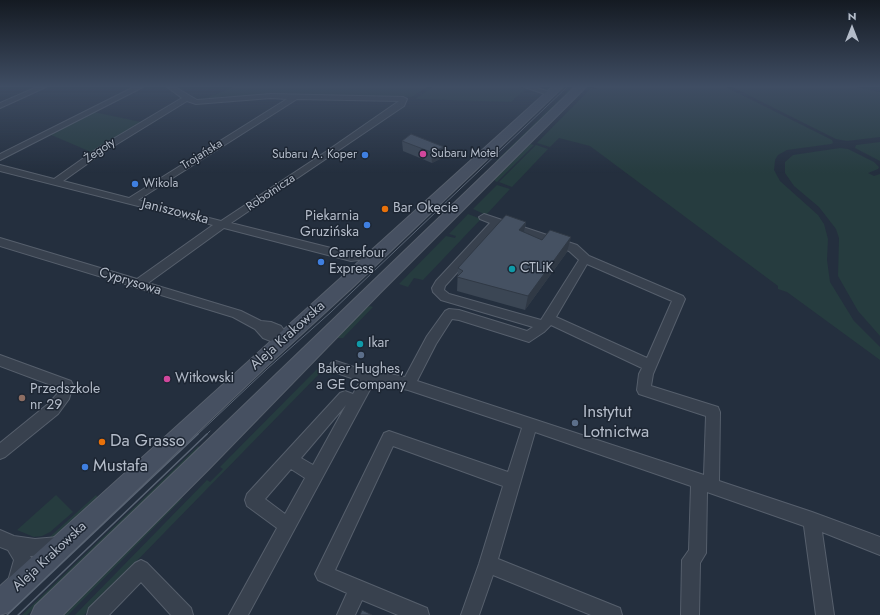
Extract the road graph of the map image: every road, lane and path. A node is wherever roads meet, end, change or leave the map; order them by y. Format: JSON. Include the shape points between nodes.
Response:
{"nodes":[{"id":1,"x":82,"y":116,"type":"edge"},
{"id":2,"x":158,"y":116,"type":"edge"},
{"id":3,"x":264,"y":116,"type":"edge"},
{"id":4,"x":384,"y":116,"type":"edge"},
{"id":5,"x":527,"y":116,"type":"edge"},
{"id":6,"x":552,"y":116,"type":"edge"},
{"id":7,"x":0,"y":157,"type":"edge"},
{"id":8,"x":0,"y":168,"type":"edge"},
{"id":9,"x":56,"y":182,"type":"junction"},
{"id":10,"x":130,"y":201,"type":"junction"},
{"id":11,"x":484,"y":217,"type":"dead end"},
{"id":12,"x":497,"y":222,"type":"junction"},
{"id":13,"x":223,"y":224,"type":"junction"},
{"id":14,"x":0,"y":242,"type":"edge"},
{"id":15,"x":585,"y":259,"type":"junction"},
{"id":16,"x":354,"y":265,"type":"junction"},
{"id":17,"x":138,"y":284,"type":"junction"},
{"id":18,"x":546,"y":322,"type":"junction"},
{"id":19,"x":283,"y":341,"type":"junction"},
{"id":20,"x":309,"y":355,"type":"junction"},
{"id":21,"x":0,"y":360,"type":"edge"},
{"id":22,"x":650,"y":366,"type":"junction"},
{"id":23,"x":336,"y":367,"type":"dead end"},
{"id":24,"x":369,"y":378,"type":"junction"},
{"id":25,"x":408,"y":384,"type":"junction"},
{"id":26,"x":357,"y":401,"type":"junction"},
{"id":27,"x":530,"y":424,"type":"junction"},
{"id":28,"x":0,"y":452,"type":"edge"},
{"id":29,"x":289,"y":460,"type":"junction"},
{"id":30,"x":315,"y":475,"type":"junction"},
{"id":31,"x":513,"y":482,"type":"junction"},
{"id":32,"x":705,"y":484,"type":"junction"},
{"id":33,"x":812,"y":520,"type":"junction"},
{"id":34,"x":287,"y":526,"type":"junction"},
{"id":35,"x":7,"y":541,"type":"edge"},
{"id":36,"x":61,"y":546,"type":"junction"},
{"id":37,"x":880,"y":546,"type":"edge"},
{"id":38,"x":488,"y":564,"type":"junction"},
{"id":39,"x":15,"y":589,"type":"junction"},
{"id":40,"x":358,"y":589,"type":"junction"},
{"id":41,"x":0,"y":603,"type":"edge"},
{"id":42,"x":44,"y":615,"type":"edge"},
{"id":43,"x":96,"y":615,"type":"edge"},
{"id":44,"x":184,"y":615,"type":"edge"},
{"id":45,"x":238,"y":615,"type":"edge"},
{"id":46,"x":346,"y":615,"type":"edge"},
{"id":47,"x":420,"y":615,"type":"edge"},
{"id":48,"x":470,"y":615,"type":"edge"},
{"id":49,"x":613,"y":615,"type":"edge"},
{"id":50,"x":690,"y":615,"type":"edge"},
{"id":51,"x":825,"y":615,"type":"edge"}],
"edges":[{"from":1,"to":7,"type":"street"},
{"from":2,"to":9,"type":"street","name":"Żegoty","via":[[101,150]]},
{"from":3,"to":10,"type":"street","name":"Trojańska"},
{"from":4,"to":13,"type":"street","name":"Robotnicza"},
{"from":5,"to":16,"type":"main road","name":"Aleja Krakowska","via":[[379,254]]},
{"from":6,"to":20,"type":"main road","name":"Aleja Krakowska"},
{"from":8,"to":9,"type":"street","name":"Janiszowska"},
{"from":9,"to":10,"type":"street","name":"Janiszowska"},
{"from":10,"to":13,"type":"street","name":"Janiszowska"},
{"from":11,"to":12,"type":"street"},
{"from":12,"to":15,"type":"street","via":[[510,224],[573,248]]},
{"from":12,"to":18,"type":"street","via":[[440,284],[439,292],[445,297]]},
{"from":13,"to":16,"type":"street","name":"Janiszowska"},
{"from":13,"to":17,"type":"street","name":"Robotnicza"},
{"from":14,"to":17,"type":"street","name":"Cyprysowa"},
{"from":15,"to":18,"type":"street"},
{"from":15,"to":22,"type":"street","via":[[680,298]]},
{"from":16,"to":19,"type":"main road","name":"Aleja Krakowska"},
{"from":17,"to":19,"type":"street","name":"Cyprysowa","via":[[237,314],[259,326],[267,334]]},
{"from":18,"to":22,"type":"street"},
{"from":18,"to":25,"type":"street","via":[[528,337],[449,314],[431,340]]},
{"from":19,"to":20,"type":"main road"},
{"from":19,"to":36,"type":"main road","name":"Aleja Krakowska"},
{"from":20,"to":42,"type":"main road","name":"Aleja Krakowska"},
{"from":21,"to":28,"type":"street","via":[[66,385],[64,395],[53,409]]},
{"from":22,"to":32,"type":"street","via":[[644,390],[713,412]]},
{"from":23,"to":24,"type":"street"},
{"from":24,"to":25,"type":"street"},
{"from":24,"to":26,"type":"street"},
{"from":25,"to":27,"type":"street"},
{"from":26,"to":29,"type":"street","via":[[345,397]]},
{"from":26,"to":30,"type":"street"},
{"from":27,"to":31,"type":"street"},
{"from":27,"to":32,"type":"street"},
{"from":29,"to":30,"type":"street"},
{"from":29,"to":34,"type":"street","via":[[253,500]]},
{"from":30,"to":34,"type":"street"},
{"from":31,"to":38,"type":"street"},
{"from":31,"to":40,"type":"street","via":[[389,438],[324,574]]},
{"from":32,"to":33,"type":"street"},
{"from":32,"to":50,"type":"street","via":[[697,553],[691,560]]},
{"from":33,"to":37,"type":"street"},
{"from":33,"to":51,"type":"street"},
{"from":34,"to":45,"type":"street"},
{"from":35,"to":36,"type":"street","via":[[35,548]]},
{"from":35,"to":39,"type":"street","via":[[23,558]]},
{"from":36,"to":39,"type":"main road","name":"Aleja Krakowska"},
{"from":38,"to":48,"type":"street"},
{"from":38,"to":49,"type":"street"},
{"from":39,"to":41,"type":"main road","name":"Aleja Krakowska"},
{"from":40,"to":46,"type":"street"},
{"from":40,"to":47,"type":"street"},
{"from":43,"to":44,"type":"street","via":[[141,569]]}]}
